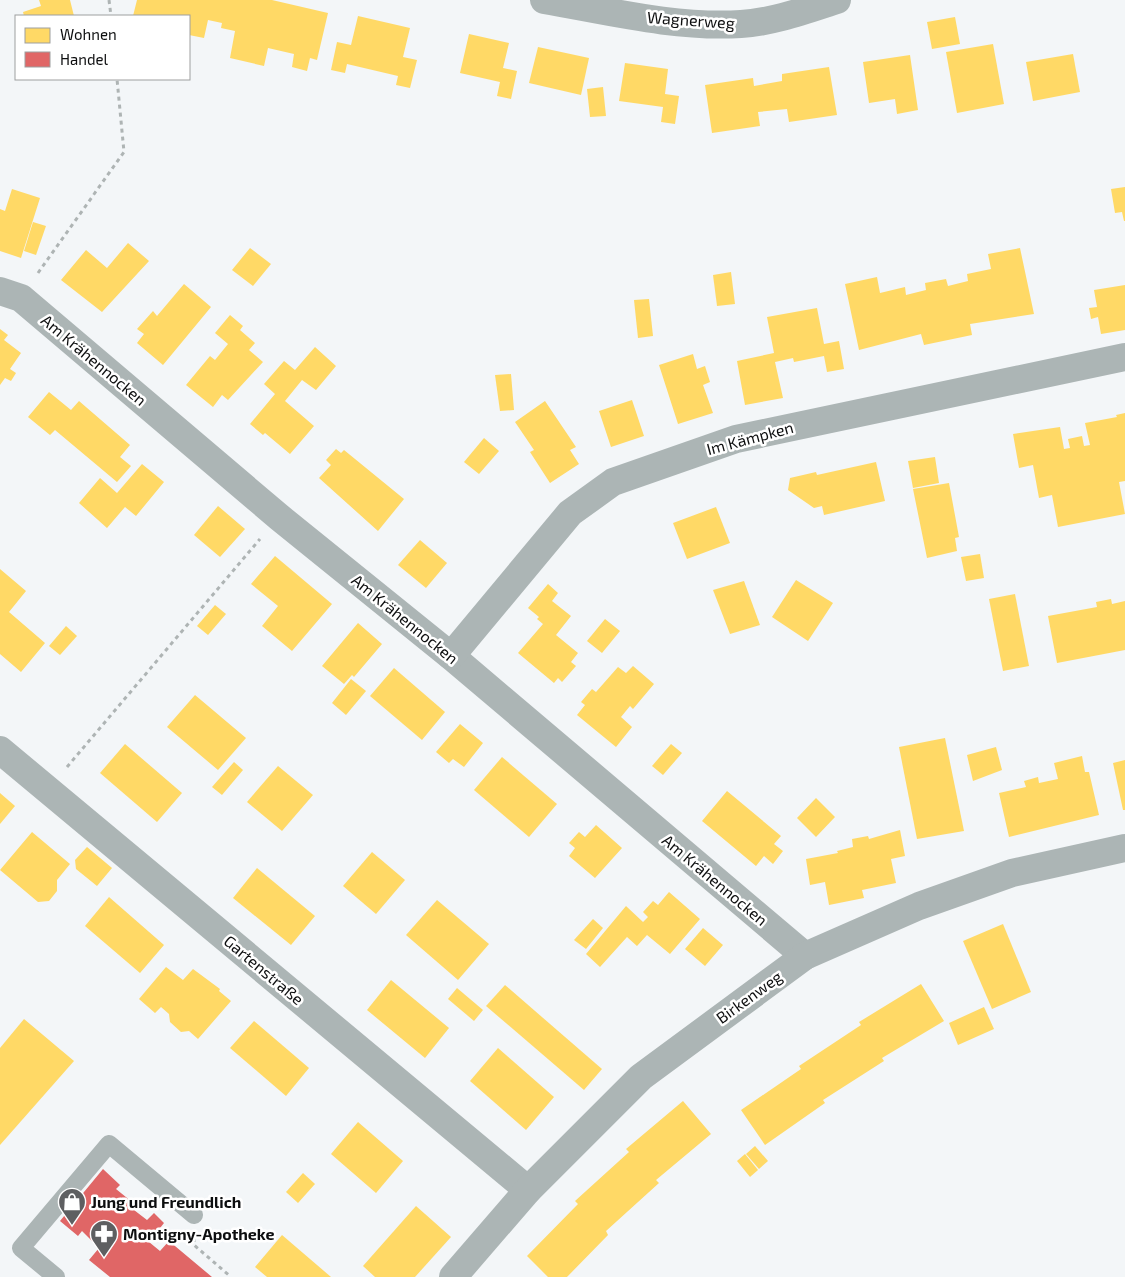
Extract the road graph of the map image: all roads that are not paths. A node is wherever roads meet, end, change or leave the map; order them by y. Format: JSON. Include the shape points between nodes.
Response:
{"nodes":[{"id":1,"x":544,"y":0,"type":"edge"},
{"id":2,"x":837,"y":0,"type":"edge"},
{"id":3,"x":10,"y":294,"type":"edge"},
{"id":4,"x":1125,"y":357,"type":"edge"},
{"id":5,"x":451,"y":656,"type":"junction"},
{"id":6,"x":0,"y":750,"type":"edge"},
{"id":7,"x":1125,"y":848,"type":"edge"},
{"id":8,"x":805,"y":956,"type":"junction"},
{"id":9,"x":528,"y":1190,"type":"junction"},
{"id":10,"x":194,"y":1215,"type":"road end"},
{"id":11,"x":56,"y":1277,"type":"edge"},
{"id":12,"x":453,"y":1277,"type":"edge"}],
"edges":[{"from":1,"to":2,"type":"street","name":"Wagnerweg","via":[[667,22],[741,24],[780,18]]},
{"from":3,"to":5,"type":"street","name":"Am Krähennocken"},
{"from":4,"to":5,"type":"street","name":"Im Kämpken","via":[[736,439],[613,482],[570,513]]},
{"from":5,"to":8,"type":"street","name":"Am Krähennocken"},
{"from":6,"to":9,"type":"street","name":"Gartenstraße"},
{"from":7,"to":8,"type":"street","name":"Birkenweg","via":[[1012,873],[919,906]]},
{"from":8,"to":9,"type":"street","name":"Birkenweg","via":[[641,1077]]},
{"from":9,"to":12,"type":"street","name":"Birkenweg"},
{"from":10,"to":11,"type":"lane","via":[[109,1144],[21,1248]]}]}
